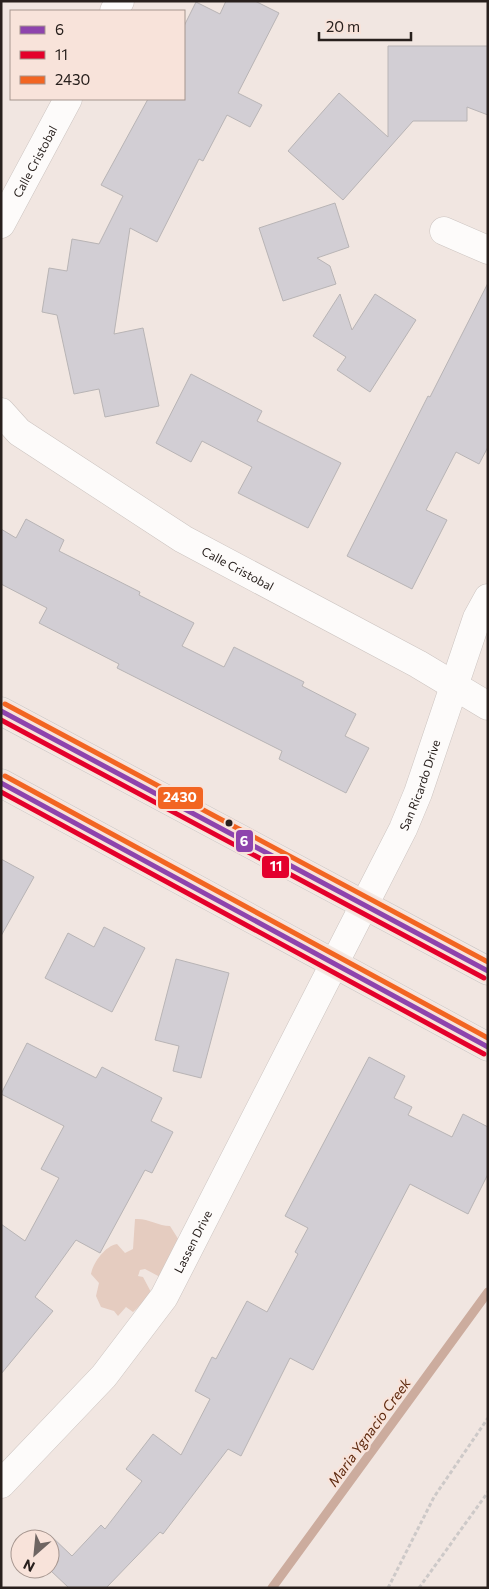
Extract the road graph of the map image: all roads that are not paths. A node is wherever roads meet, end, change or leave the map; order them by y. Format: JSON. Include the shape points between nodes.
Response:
{"nodes":[{"id":1,"x":67,"y":100,"type":"edge"},
{"id":2,"x":1,"y":224,"type":"edge"},
{"id":3,"x":444,"y":231,"type":"dead end"},
{"id":4,"x":488,"y":250,"type":"edge"},
{"id":5,"x":1,"y":412,"type":"edge"},
{"id":6,"x":488,"y":598,"type":"edge"},
{"id":7,"x":454,"y":687,"type":"junction"},
{"id":8,"x":488,"y":706,"type":"edge"},
{"id":9,"x":1,"y":711,"type":"edge"},
{"id":10,"x":1,"y":783,"type":"edge"},
{"id":11,"x":366,"y":906,"type":"junction"},
{"id":12,"x":336,"y":964,"type":"junction"},
{"id":13,"x":488,"y":971,"type":"edge"},
{"id":14,"x":488,"y":1047,"type":"edge"},
{"id":15,"x":1,"y":1484,"type":"edge"}],
"edges":[{"from":1,"to":2,"type":"street","name":"Calle Cristobal"},
{"from":3,"to":4,"type":"street"},
{"from":5,"to":7,"type":"street","name":"Calle Cristobal","via":[[19,432],[182,539],[418,664]]},
{"from":6,"to":7,"type":"street","name":"San Ricardo Drive","via":[[477,618]]},
{"from":7,"to":8,"type":"street","name":"Calle Cristobal"},
{"from":7,"to":11,"type":"street","name":"San Ricardo Drive","via":[[418,793]]},
{"from":9,"to":11,"type":"main road"},
{"from":10,"to":12,"type":"main road"},
{"from":11,"to":12,"type":"street","name":"San Ricardo Drive"},
{"from":11,"to":13,"type":"main road"},
{"from":12,"to":14,"type":"main road"},
{"from":12,"to":15,"type":"street","name":"Lassen Drive","via":[[164,1297],[104,1376]]}]}
